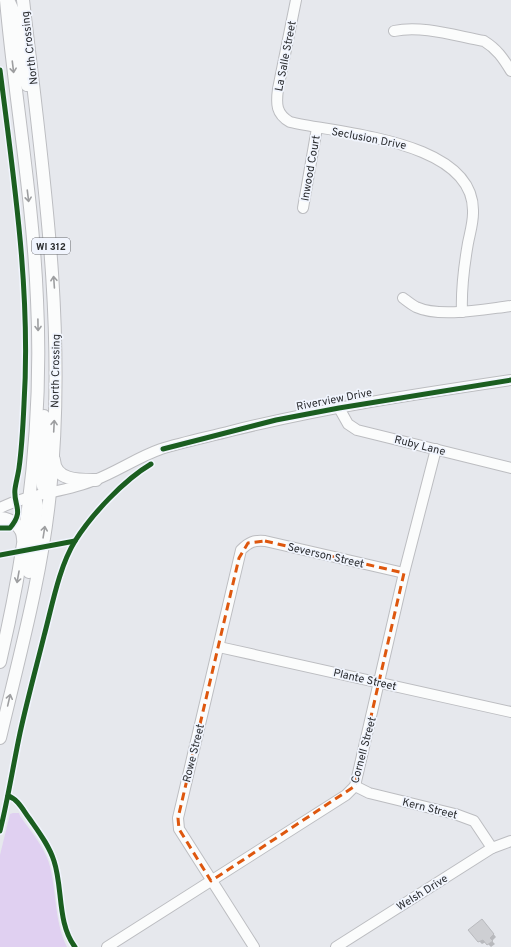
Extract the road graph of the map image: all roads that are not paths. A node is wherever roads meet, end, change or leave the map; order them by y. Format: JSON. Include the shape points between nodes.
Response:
{"nodes":[{"id":1,"x":7,"y":0,"type":"edge"},
{"id":2,"x":23,"y":0,"type":"edge"},
{"id":3,"x":296,"y":0,"type":"edge"},
{"id":4,"x":0,"y":18,"type":"edge"},
{"id":5,"x":394,"y":31,"type":"dead end"},
{"id":6,"x":10,"y":48,"type":"junction"},
{"id":7,"x":511,"y":71,"type":"edge"},
{"id":8,"x":278,"y":112,"type":"joint"},
{"id":9,"x":317,"y":128,"type":"junction"},
{"id":10,"x":40,"y":145,"type":"junction"},
{"id":11,"x":302,"y":208,"type":"dead end"},
{"id":12,"x":404,"y":298,"type":"dead end"},
{"id":13,"x":511,"y":306,"type":"edge"},
{"id":14,"x":462,"y":312,"type":"junction"},
{"id":15,"x":38,"y":350,"type":"junction"},
{"id":16,"x":511,"y":380,"type":"edge"},
{"id":17,"x":339,"y":408,"type":"junction"},
{"id":18,"x":53,"y":447,"type":"junction"},
{"id":19,"x":436,"y":449,"type":"junction"},
{"id":20,"x":511,"y":468,"type":"edge"},
{"id":21,"x":96,"y":480,"type":"junction"},
{"id":22,"x":50,"y":493,"type":"junction"},
{"id":23,"x":31,"y":497,"type":"junction"},
{"id":24,"x":0,"y":508,"type":"edge"},
{"id":25,"x":0,"y":518,"type":"edge"},
{"id":26,"x":248,"y":543,"type":"joint"},
{"id":27,"x":23,"y":544,"type":"junction"},
{"id":28,"x":404,"y":573,"type":"junction"},
{"id":29,"x":23,"y":642,"type":"junction"},
{"id":30,"x":219,"y":647,"type":"junction"},
{"id":31,"x":0,"y":662,"type":"edge"},
{"id":32,"x":380,"y":682,"type":"junction"},
{"id":33,"x":511,"y":712,"type":"edge"},
{"id":34,"x":0,"y":738,"type":"edge"},
{"id":35,"x":355,"y":786,"type":"junction"},
{"id":36,"x":511,"y":841,"type":"edge"},
{"id":37,"x":492,"y":848,"type":"junction"},
{"id":38,"x":211,"y":881,"type":"junction"},
{"id":39,"x":107,"y":947,"type":"edge"},
{"id":40,"x":254,"y":947,"type":"edge"},
{"id":41,"x":336,"y":947,"type":"edge"}],
"edges":[{"from":1,"to":6,"type":"main road","name":"North Crossing","number":"WI 312"},
{"from":1,"to":10,"type":"main road","via":[[16,17],[21,61]]},
{"from":2,"to":10,"type":"main road","name":"North Crossing","number":"WI 312"},
{"from":3,"to":8,"type":"street","name":"La Salle Street","via":[[278,89]]},
{"from":4,"to":6,"type":"main road"},
{"from":5,"to":7,"type":"street","via":[[417,29],[484,41],[503,57]]},
{"from":6,"to":15,"type":"main road","name":"North Crossing","number":"WI 312","one_way":true,"via":[[34,250]]},
{"from":8,"to":9,"type":"street","name":"Seclusion Drive","via":[[290,122]]},
{"from":9,"to":11,"type":"street","name":"Inwood Court"},
{"from":9,"to":14,"type":"street","name":"Seclusion Drive","via":[[398,142],[417,148],[449,166],[468,188],[474,214],[462,279]]},
{"from":18,"to":10,"type":"main road","name":"North Crossing","number":"WI 312","one_way":true,"via":[[55,295]]},
{"from":12,"to":14,"type":"street","via":[[416,307],[443,312]]},
{"from":13,"to":14,"type":"street"},
{"from":15,"to":22,"type":"main road","via":[[44,404],[42,481]]},
{"from":15,"to":23,"type":"main road","name":"North Crossing","number":"WI 312"},
{"from":16,"to":17,"type":"street","name":"Riverview Drive"},
{"from":17,"to":19,"type":"street","name":"Ruby Lane","via":[[348,424],[357,430]]},
{"from":17,"to":21,"type":"street","name":"Riverview Drive","via":[[276,420],[162,448]]},
{"from":18,"to":21,"type":"main road","via":[[54,465],[59,473],[74,479]]},
{"from":18,"to":22,"type":"main road","name":"North Crossing","number":"WI 312"},
{"from":19,"to":20,"type":"street","name":"Ruby Lane"},
{"from":19,"to":28,"type":"street","name":"Cornell Street"},
{"from":21,"to":22,"type":"street","name":"Riverview Drive"},
{"from":22,"to":23,"type":"street","name":"Riverview Drive"},
{"from":29,"to":22,"type":"main road","name":"North Crossing","number":"WI 312","one_way":true,"via":[[34,594]]},
{"from":23,"to":24,"type":"street","name":"Riverview Drive"},
{"from":23,"to":27,"type":"main road","name":"North Crossing","number":"WI 312"},
{"from":23,"to":29,"type":"main road","via":[[36,500],[37,506]]},
{"from":25,"to":27,"type":"main road","via":[[10,521],[20,529]]},
{"from":26,"to":28,"type":"street","name":"Severson Street","via":[[256,540],[265,541]]},
{"from":26,"to":30,"type":"street","name":"Rowe Street","via":[[238,558]]},
{"from":27,"to":31,"type":"main road","name":"North Crossing","number":"WI 312","one_way":true},
{"from":28,"to":32,"type":"street","name":"Cornell Street"},
{"from":34,"to":29,"type":"main road","name":"North Crossing","number":"WI 312","one_way":true},
{"from":30,"to":32,"type":"street","name":"Plante Street"},
{"from":30,"to":38,"type":"street","name":"Rowe Street","via":[[178,818],[179,829]]},
{"from":32,"to":33,"type":"street","name":"Plante Street"},
{"from":32,"to":35,"type":"street","name":"Cornell Street"},
{"from":35,"to":37,"type":"street","name":"Kern Street","via":[[369,793],[474,821]]},
{"from":35,"to":38,"type":"street","name":"Cornell Street","via":[[346,795]]},
{"from":36,"to":37,"type":"street","name":"Welsh Drive"},
{"from":37,"to":41,"type":"street","name":"Welsh Drive"},
{"from":38,"to":39,"type":"street","name":"Cornell Street"},
{"from":38,"to":40,"type":"street","name":"Rowe Street"}]}
